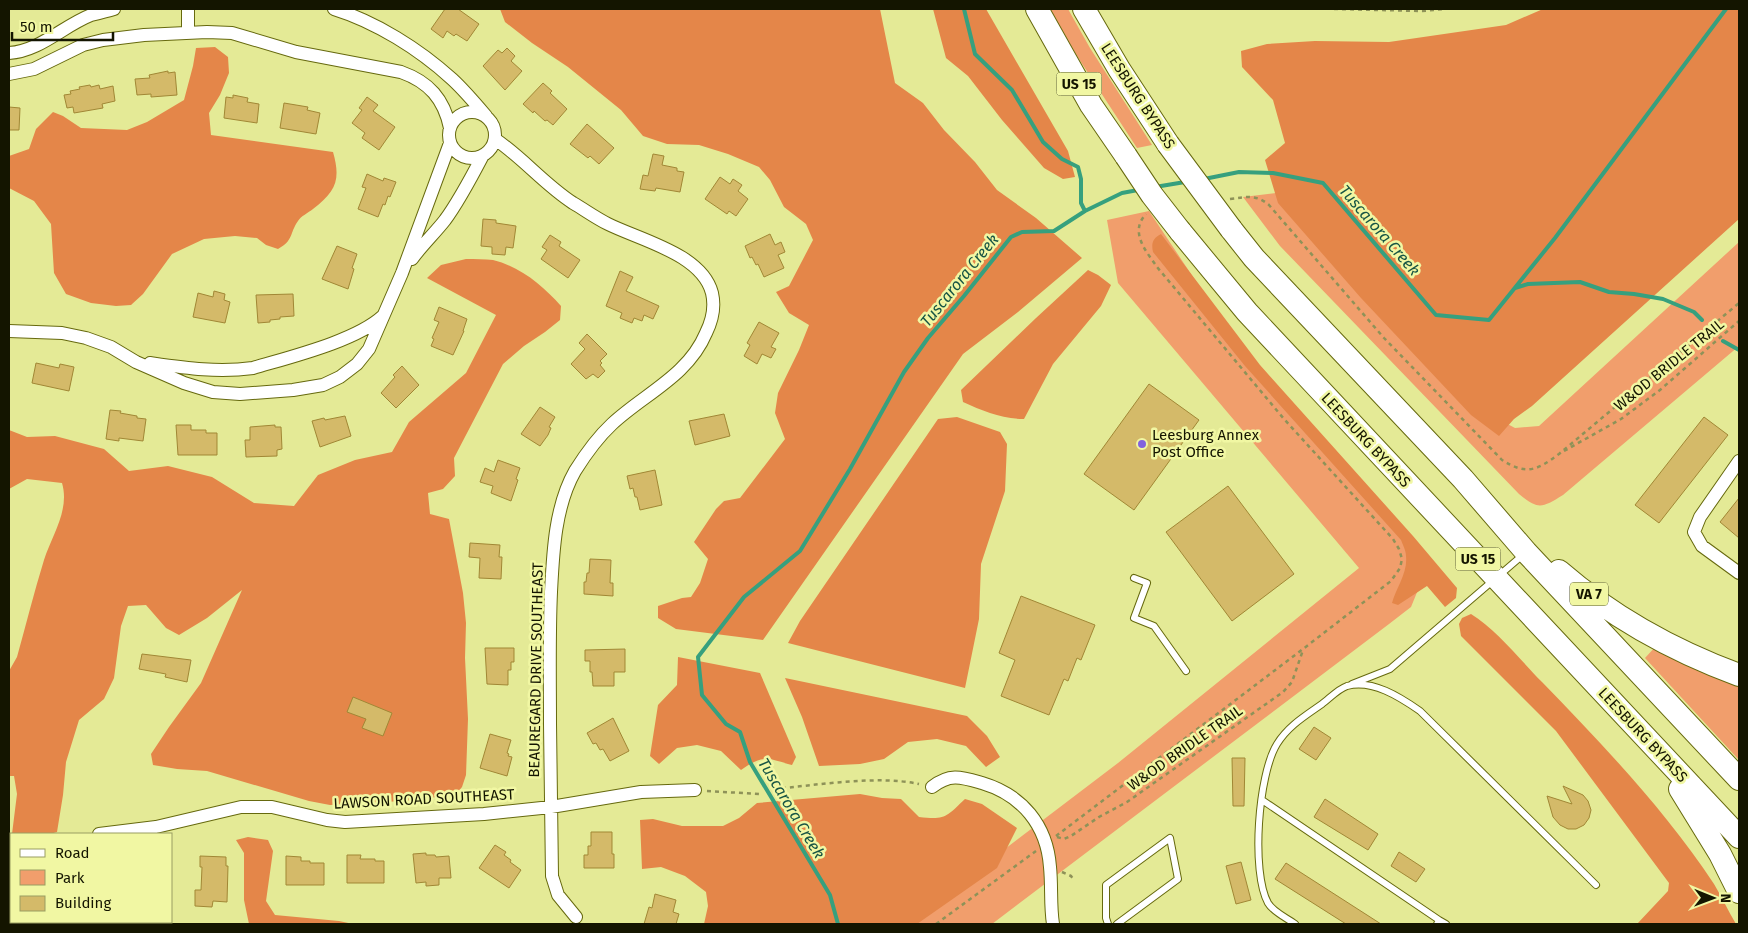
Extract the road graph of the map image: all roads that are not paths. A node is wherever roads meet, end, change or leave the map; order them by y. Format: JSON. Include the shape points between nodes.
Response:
{"nodes":[{"id":1,"x":114,"y":9,"type":"edge"},
{"id":2,"x":188,"y":9,"type":"edge"},
{"id":3,"x":334,"y":9,"type":"edge"},
{"id":4,"x":1037,"y":9,"type":"edge"},
{"id":5,"x":1084,"y":9,"type":"edge"},
{"id":6,"x":188,"y":32,"type":"junction"},
{"id":7,"x":9,"y":53,"type":"edge"},
{"id":8,"x":9,"y":74,"type":"edge"},
{"id":9,"x":486,"y":116,"type":"junction"},
{"id":10,"x":450,"y":128,"type":"junction"},
{"id":11,"x":495,"y":139,"type":"junction"},
{"id":12,"x":450,"y":143,"type":"junction"},
{"id":13,"x":482,"y":157,"type":"junction"},
{"id":14,"x":402,"y":273,"type":"junction"},
{"id":15,"x":384,"y":314,"type":"junction"},
{"id":16,"x":9,"y":331,"type":"edge"},
{"id":17,"x":136,"y":362,"type":"junction"},
{"id":18,"x":1739,"y":461,"type":"edge"},
{"id":19,"x":1463,"y":479,"type":"junction"},
{"id":20,"x":1526,"y":552,"type":"junction"},
{"id":21,"x":1739,"y":573,"type":"edge"},
{"id":22,"x":1496,"y":577,"type":"junction"},
{"id":23,"x":1134,"y":578,"type":"dead end"},
{"id":24,"x":1186,"y":671,"type":"dead end"},
{"id":25,"x":1739,"y":675,"type":"edge"},
{"id":26,"x":1346,"y":686,"type":"junction"},
{"id":27,"x":1654,"y":748,"type":"junction"},
{"id":28,"x":1739,"y":779,"type":"edge"},
{"id":29,"x":932,"y":786,"type":"road end"},
{"id":30,"x":695,"y":790,"type":"road end"},
{"id":31,"x":1262,"y":800,"type":"junction"},
{"id":32,"x":551,"y":807,"type":"junction"},
{"id":33,"x":156,"y":830,"type":"edge"},
{"id":34,"x":113,"y":833,"type":"edge"},
{"id":35,"x":1739,"y":837,"type":"edge"},
{"id":36,"x":1596,"y":885,"type":"dead end"},
{"id":37,"x":1739,"y":892,"type":"edge"},
{"id":38,"x":576,"y":917,"type":"dead end"},
{"id":39,"x":1438,"y":922,"type":"edge"},
{"id":40,"x":1053,"y":924,"type":"edge"},
{"id":41,"x":1108,"y":924,"type":"edge"},
{"id":42,"x":1117,"y":924,"type":"edge"},
{"id":43,"x":1295,"y":924,"type":"edge"},
{"id":44,"x":1446,"y":924,"type":"edge"}],
"edges":[{"from":1,"to":7,"type":"street","via":[[90,16],[43,43]]},
{"from":2,"to":6,"type":"street"},
{"from":3,"to":9,"type":"street","via":[[415,50],[452,79]]},
{"from":4,"to":22,"type":"highway","name":"LEESBURG BYPASS","number":"US 15","bridge":true,"via":[[1091,105],[1180,231],[1247,312]]},
{"from":5,"to":19,"type":"highway","name":"LEESBURG BYPASS","number":"US 15","bridge":true,"via":[[1168,144],[1254,258]]},
{"from":6,"to":8,"type":"street","via":[[103,40],[34,69]]},
{"from":6,"to":10,"type":"street","via":[[232,33],[296,52],[416,77],[439,101]]},
{"from":9,"to":10,"type":"street","via":[[478,112],[462,114]]},
{"from":9,"to":11,"type":"street","via":[[495,128]]},
{"from":10,"to":12,"type":"street"},
{"from":11,"to":13,"type":"street","via":[[489,152]]},
{"from":11,"to":32,"type":"street","name":"BEAUREGARD DRIVE SOUTHEAST","via":[[570,201],[607,223],[676,254],[703,276],[712,293],[710,324],[697,350],[675,375],[612,424],[589,450],[564,498],[553,559],[550,623]]},
{"from":12,"to":13,"type":"street","via":[[459,155],[468,159]]},
{"from":12,"to":14,"type":"street"},
{"from":13,"to":14,"type":"street","via":[[445,220],[419,248]]},
{"from":14,"to":15,"type":"street"},
{"from":15,"to":17,"type":"street","via":[[358,333],[253,368],[207,371]]},
{"from":15,"to":17,"type":"street","via":[[369,349],[357,364],[323,385],[240,394],[213,392]]},
{"from":16,"to":17,"type":"street","via":[[62,333],[86,338],[111,347]]},
{"from":18,"to":21,"type":"street","via":[[1700,517],[1694,532],[1702,546]]},
{"from":19,"to":20,"type":"highway","name":"LEESBURG BYPASS","number":"US 15"},
{"from":19,"to":25,"type":"highway","number":"VA 7","via":[[1594,599],[1666,643]]},
{"from":20,"to":22,"type":"lane"},
{"from":20,"to":28,"type":"highway","name":"LEESBURG BYPASS","number":"US 15"},
{"from":22,"to":26,"type":"lane","via":[[1390,669]]},
{"from":22,"to":27,"type":"highway","name":"LEESBURG BYPASS","number":"US 15"},
{"from":23,"to":24,"type":"lane","via":[[1147,583],[1134,618],[1154,626]]},
{"from":26,"to":31,"type":"lane","via":[[1292,725],[1276,745]]},
{"from":26,"to":36,"type":"lane","via":[[1370,686],[1397,695],[1420,711]]},
{"from":27,"to":35,"type":"highway","name":"LEESBURG BYPASS","number":"US 15"},
{"from":27,"to":37,"type":"highway","via":[[1720,854]]},
{"from":29,"to":40,"type":"street","via":[[954,776],[962,778],[997,788],[1017,800],[1028,812],[1047,843]]},
{"from":30,"to":32,"type":"street","name":"LAWSON ROAD SOUTHEAST","via":[[641,792]]},
{"from":31,"to":39,"type":"lane"},
{"from":31,"to":43,"type":"lane","via":[[1258,827],[1261,885],[1269,905]]},
{"from":32,"to":33,"type":"street","name":"LAWSON ROAD SOUTHEAST","via":[[345,822],[272,807],[241,807]]},
{"from":32,"to":38,"type":"street","name":"BEAUREGARD DRIVE SOUTHEAST","via":[[552,876],[558,895]]},
{"from":33,"to":34,"type":"street","name":"LAWSON ROAD SOUTHEAST"},
{"from":39,"to":44,"type":"lane"},
{"from":41,"to":42,"type":"lane","via":[[1106,885],[1170,838],[1178,879]]}]}
